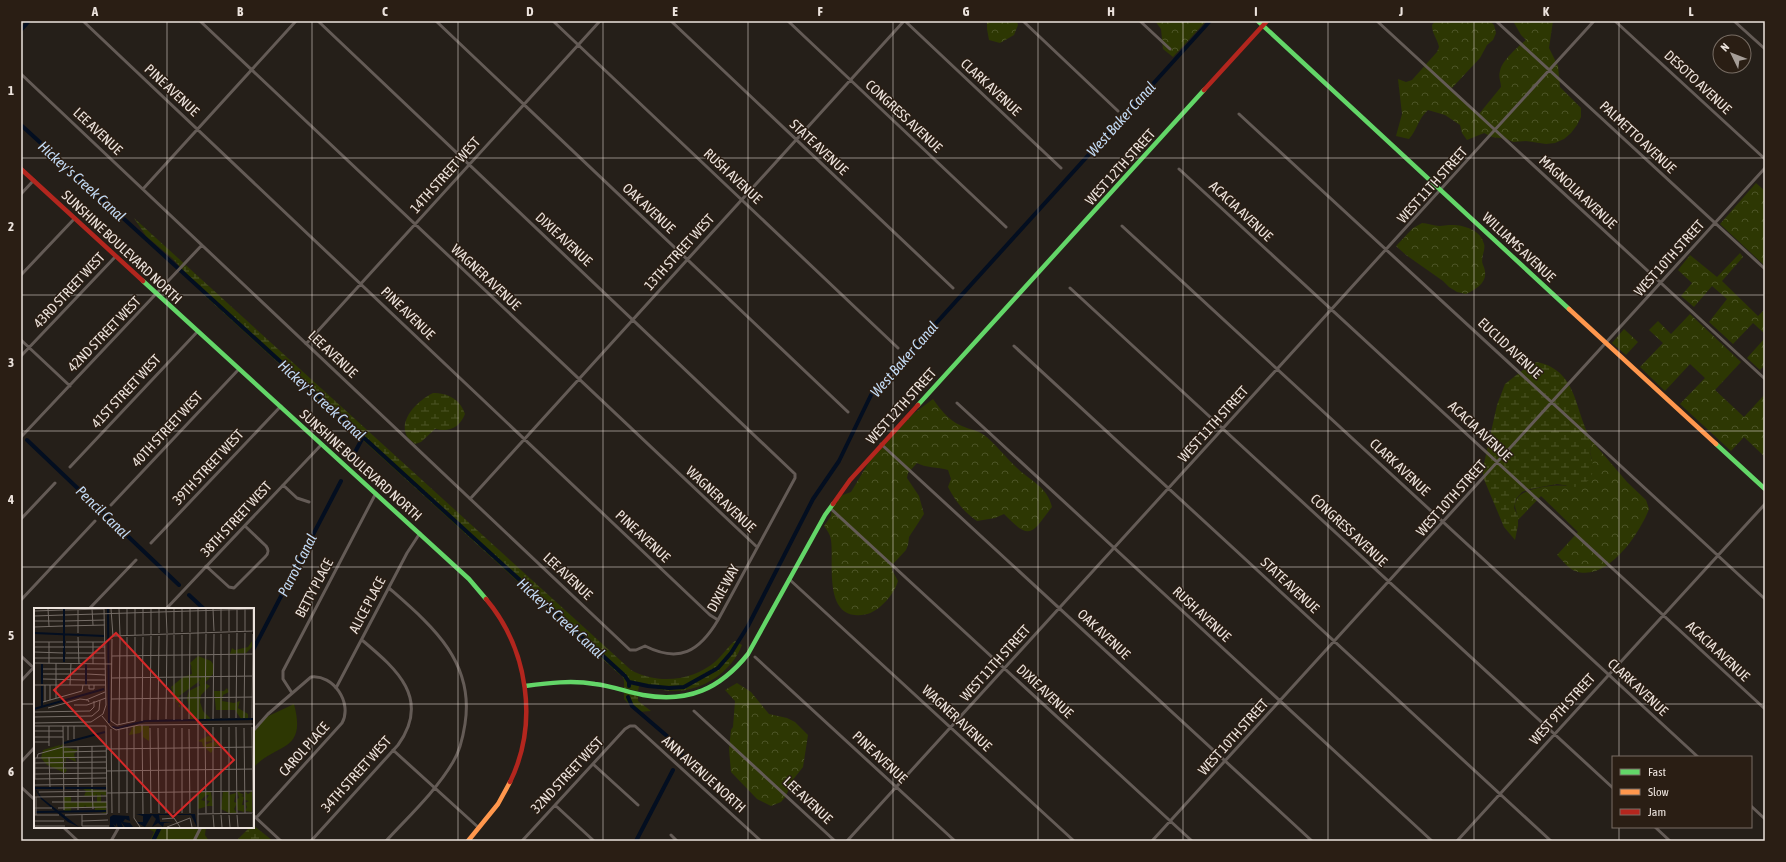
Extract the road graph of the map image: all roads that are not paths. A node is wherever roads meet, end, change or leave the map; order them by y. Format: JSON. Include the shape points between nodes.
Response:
{"nodes":[{"id":1,"x":83,"y":21,"type":"edge"},
{"id":2,"x":200,"y":21,"type":"edge"},
{"id":3,"x":296,"y":21,"type":"edge"},
{"id":4,"x":318,"y":21,"type":"edge"},
{"id":5,"x":436,"y":21,"type":"edge"},
{"id":6,"x":553,"y":21,"type":"edge"},
{"id":7,"x":600,"y":21,"type":"edge"},
{"id":8,"x":670,"y":21,"type":"edge"},
{"id":9,"x":788,"y":21,"type":"edge"},
{"id":10,"x":905,"y":21,"type":"edge"},
{"id":11,"x":1023,"y":21,"type":"edge"},
{"id":12,"x":1140,"y":21,"type":"edge"},
{"id":13,"x":1258,"y":21,"type":"edge"},
{"id":14,"x":1268,"y":21,"type":"edge"},
{"id":15,"x":1377,"y":21,"type":"edge"},
{"id":16,"x":1496,"y":21,"type":"edge"},
{"id":17,"x":1594,"y":21,"type":"edge"},
{"id":18,"x":1616,"y":21,"type":"edge"},
{"id":19,"x":1734,"y":21,"type":"edge"},
{"id":20,"x":1263,"y":26,"type":"junction"},
{"id":21,"x":578,"y":45,"type":"junction"},
{"id":22,"x":1170,"y":49,"type":"dead end"},
{"id":23,"x":1765,"y":49,"type":"edge"},
{"id":24,"x":252,"y":69,"type":"junction"},
{"id":25,"x":1550,"y":70,"type":"junction"},
{"id":26,"x":21,"y":74,"type":"edge"},
{"id":27,"x":850,"y":80,"type":"junction"},
{"id":28,"x":524,"y":104,"type":"junction"},
{"id":29,"x":1118,"y":111,"type":"dead end"},
{"id":30,"x":1239,"y":114,"type":"dead end"},
{"id":31,"x":197,"y":129,"type":"junction"},
{"id":32,"x":1496,"y":130,"type":"junction"},
{"id":33,"x":796,"y":140,"type":"junction"},
{"id":34,"x":1765,"y":159,"type":"edge"},
{"id":35,"x":469,"y":164,"type":"junction"},
{"id":36,"x":1061,"y":168,"type":"dead end"},
{"id":37,"x":1765,"y":168,"type":"edge"},
{"id":38,"x":21,"y":169,"type":"edge"},
{"id":39,"x":1179,"y":169,"type":"dead end"},
{"id":40,"x":34,"y":180,"type":"junction"},
{"id":41,"x":143,"y":189,"type":"junction"},
{"id":42,"x":1441,"y":191,"type":"junction"},
{"id":43,"x":21,"y":194,"type":"edge"},
{"id":44,"x":742,"y":200,"type":"junction"},
{"id":45,"x":75,"y":218,"type":"junction"},
{"id":46,"x":1715,"y":223,"type":"junction"},
{"id":47,"x":415,"y":224,"type":"junction"},
{"id":48,"x":1122,"y":226,"type":"dead end"},
{"id":49,"x":1006,"y":227,"type":"dead end"},
{"id":50,"x":202,"y":245,"type":"junction"},
{"id":51,"x":1387,"y":250,"type":"junction"},
{"id":52,"x":116,"y":256,"type":"junction"},
{"id":53,"x":688,"y":260,"type":"junction"},
{"id":54,"x":1765,"y":269,"type":"edge"},
{"id":55,"x":21,"y":275,"type":"edge"},
{"id":56,"x":1661,"y":283,"type":"junction"},
{"id":57,"x":361,"y":284,"type":"junction"},
{"id":58,"x":953,"y":288,"type":"dead end"},
{"id":59,"x":1070,"y":288,"type":"dead end"},
{"id":60,"x":157,"y":294,"type":"junction"},
{"id":61,"x":1332,"y":310,"type":"junction"},
{"id":62,"x":633,"y":319,"type":"junction"},
{"id":63,"x":198,"y":331,"type":"junction"},
{"id":64,"x":21,"y":340,"type":"edge"},
{"id":65,"x":1607,"y":343,"type":"junction"},
{"id":66,"x":306,"y":344,"type":"junction"},
{"id":67,"x":1014,"y":346,"type":"dead end"},
{"id":68,"x":29,"y":348,"type":"junction"},
{"id":69,"x":898,"y":348,"type":"dead end"},
{"id":70,"x":21,"y":356,"type":"edge"},
{"id":71,"x":239,"y":369,"type":"junction"},
{"id":72,"x":1278,"y":370,"type":"junction"},
{"id":73,"x":579,"y":379,"type":"junction"},
{"id":74,"x":1765,"y":379,"type":"edge"},
{"id":75,"x":70,"y":386,"type":"junction"},
{"id":76,"x":957,"y":403,"type":"dead end"},
{"id":77,"x":1553,"y":403,"type":"junction"},
{"id":78,"x":281,"y":406,"type":"junction"},
{"id":79,"x":848,"y":412,"type":"dead end"},
{"id":80,"x":1223,"y":429,"type":"junction"},
{"id":81,"x":21,"y":437,"type":"edge"},
{"id":82,"x":524,"y":439,"type":"junction"},
{"id":83,"x":322,"y":444,"type":"junction"},
{"id":84,"x":882,"y":444,"type":"junction"},
{"id":85,"x":1498,"y":463,"type":"junction"},
{"id":86,"x":70,"y":467,"type":"dead end"},
{"id":87,"x":795,"y":474,"type":"joint"},
{"id":88,"x":55,"y":483,"type":"dead end"},
{"id":89,"x":283,"y":485,"type":"junction"},
{"id":90,"x":1169,"y":489,"type":"junction"},
{"id":91,"x":1765,"y":489,"type":"edge"},
{"id":92,"x":376,"y":493,"type":"junction"},
{"id":93,"x":470,"y":499,"type":"junction"},
{"id":94,"x":310,"y":502,"type":"dead end"},
{"id":95,"x":1765,"y":504,"type":"edge"},
{"id":96,"x":111,"y":505,"type":"dead end"},
{"id":97,"x":830,"y":508,"type":"junction"},
{"id":98,"x":21,"y":518,"type":"edge"},
{"id":99,"x":95,"y":521,"type":"dead end"},
{"id":100,"x":1443,"y":522,"type":"junction"},
{"id":101,"x":245,"y":526,"type":"junction"},
{"id":102,"x":420,"y":533,"type":"junction"},
{"id":103,"x":151,"y":543,"type":"dead end"},
{"id":104,"x":757,"y":547,"type":"junction"},
{"id":105,"x":1115,"y":548,"type":"junction"},
{"id":106,"x":1718,"y":556,"type":"junction"},
{"id":107,"x":136,"y":560,"type":"dead end"},
{"id":108,"x":206,"y":566,"type":"junction"},
{"id":109,"x":789,"y":580,"type":"junction"},
{"id":110,"x":1389,"y":582,"type":"junction"},
{"id":111,"x":389,"y":588,"type":"junction"},
{"id":112,"x":1765,"y":599,"type":"edge"},
{"id":113,"x":21,"y":600,"type":"edge"},
{"id":114,"x":90,"y":608,"type":"edge"},
{"id":115,"x":167,"y":608,"type":"edge"},
{"id":116,"x":1060,"y":608,"type":"junction"},
{"id":117,"x":1663,"y":616,"type":"junction"},
{"id":118,"x":718,"y":620,"type":"junction"},
{"id":119,"x":362,"y":640,"type":"junction"},
{"id":120,"x":1334,"y":642,"type":"junction"},
{"id":121,"x":630,"y":650,"type":"joint"},
{"id":122,"x":21,"y":656,"type":"edge"},
{"id":123,"x":755,"y":657,"type":"dead end"},
{"id":124,"x":34,"y":668,"type":"edge"},
{"id":125,"x":1005,"y":668,"type":"junction"},
{"id":126,"x":1609,"y":675,"type":"junction"},
{"id":127,"x":21,"y":681,"type":"edge"},
{"id":128,"x":525,"y":686,"type":"junction"},
{"id":129,"x":336,"y":688,"type":"junction"},
{"id":130,"x":292,"y":692,"type":"junction"},
{"id":131,"x":1280,"y":701,"type":"junction"},
{"id":132,"x":1765,"y":709,"type":"edge"},
{"id":133,"x":694,"y":711,"type":"dead end"},
{"id":134,"x":630,"y":726,"type":"joint"},
{"id":135,"x":951,"y":728,"type":"junction"},
{"id":136,"x":254,"y":730,"type":"edge"},
{"id":137,"x":1555,"y":734,"type":"junction"},
{"id":138,"x":34,"y":748,"type":"edge"},
{"id":139,"x":393,"y":750,"type":"junction"},
{"id":140,"x":1697,"y":756,"type":"edge"},
{"id":141,"x":1225,"y":761,"type":"junction"},
{"id":142,"x":21,"y":762,"type":"edge"},
{"id":143,"x":593,"y":764,"type":"junction"},
{"id":144,"x":21,"y":787,"type":"edge"},
{"id":145,"x":434,"y":787,"type":"junction"},
{"id":146,"x":897,"y":787,"type":"junction"},
{"id":147,"x":1612,"y":787,"type":"edge"},
{"id":148,"x":1500,"y":794,"type":"junction"},
{"id":149,"x":34,"y":799,"type":"edge"},
{"id":150,"x":555,"y":805,"type":"junction"},
{"id":151,"x":638,"y":806,"type":"dead end"},
{"id":152,"x":1752,"y":807,"type":"edge"},
{"id":153,"x":255,"y":817,"type":"edge"},
{"id":154,"x":1765,"y":819,"type":"edge"},
{"id":155,"x":1171,"y":821,"type":"junction"},
{"id":156,"x":64,"y":828,"type":"edge"},
{"id":157,"x":118,"y":828,"type":"edge"},
{"id":158,"x":201,"y":828,"type":"edge"},
{"id":159,"x":479,"y":828,"type":"junction"},
{"id":160,"x":1656,"y":828,"type":"edge"},
{"id":161,"x":671,"y":835,"type":"dead end"},
{"id":162,"x":196,"y":840,"type":"edge"},
{"id":163,"x":78,"y":841,"type":"edge"},
{"id":164,"x":112,"y":841,"type":"edge"},
{"id":165,"x":281,"y":841,"type":"edge"},
{"id":166,"x":311,"y":841,"type":"edge"},
{"id":167,"x":386,"y":841,"type":"edge"},
{"id":168,"x":468,"y":841,"type":"edge"},
{"id":169,"x":522,"y":841,"type":"edge"},
{"id":170,"x":594,"y":841,"type":"edge"},
{"id":171,"x":677,"y":841,"type":"edge"},
{"id":172,"x":761,"y":841,"type":"edge"},
{"id":173,"x":835,"y":841,"type":"edge"},
{"id":174,"x":847,"y":841,"type":"edge"},
{"id":175,"x":955,"y":841,"type":"edge"},
{"id":176,"x":1074,"y":841,"type":"edge"},
{"id":177,"x":1152,"y":841,"type":"edge"},
{"id":178,"x":1192,"y":841,"type":"edge"},
{"id":179,"x":1312,"y":841,"type":"edge"},
{"id":180,"x":1432,"y":841,"type":"edge"},
{"id":181,"x":1457,"y":841,"type":"edge"},
{"id":182,"x":1551,"y":841,"type":"edge"},
{"id":183,"x":1670,"y":841,"type":"edge"}],
"edges":[{"from":1,"to":31,"type":"street","name":"PINE AVENUE"},
{"from":2,"to":24,"type":"street","name":"WAGNER AVENUE"},
{"from":3,"to":24,"type":"street"},
{"from":4,"to":35,"type":"street","name":"DIXIE AVENUE"},
{"from":5,"to":28,"type":"street","name":"OAK AVENUE"},
{"from":6,"to":21,"type":"street","name":"RUSH AVENUE"},
{"from":7,"to":21,"type":"street","name":"14TH STREET WEST"},
{"from":8,"to":33,"type":"street","name":"STATE AVENUE"},
{"from":9,"to":27,"type":"street","name":"CONGRESS AVENUE"},
{"from":10,"to":27,"type":"street","name":"13TH STREET WEST"},
{"from":10,"to":36,"type":"street","name":"CLARK AVENUE"},
{"from":11,"to":29,"type":"street"},
{"from":12,"to":22,"type":"street"},
{"from":13,"to":20,"type":"street","name":"WILLIAMS AVENUE"},
{"from":14,"to":20,"type":"street","name":"WEST 12TH STREET"},
{"from":15,"to":32,"type":"street","name":"MAGNOLIA AVENUE"},
{"from":16,"to":25,"type":"street","name":"PALMETTO AVENUE"},
{"from":17,"to":25,"type":"street","name":"WEST 11TH STREET"},
{"from":18,"to":34,"type":"street","name":"DESOTO AVENUE"},
{"from":19,"to":23,"type":"street"},
{"from":20,"to":42,"type":"street","name":"WILLIAMS AVENUE"},
{"from":20,"to":84,"type":"street","name":"WEST 12TH STREET"},
{"from":21,"to":28,"type":"street","name":"14TH STREET WEST"},
{"from":21,"to":44,"type":"street","name":"RUSH AVENUE"},
{"from":24,"to":31,"type":"street"},
{"from":24,"to":47,"type":"street","name":"WAGNER AVENUE"},
{"from":25,"to":32,"type":"street","name":"WEST 11TH STREET"},
{"from":25,"to":46,"type":"street","name":"PALMETTO AVENUE"},
{"from":26,"to":41,"type":"street","name":"LEE AVENUE"},
{"from":27,"to":33,"type":"street","name":"13TH STREET WEST"},
{"from":27,"to":49,"type":"street","name":"CONGRESS AVENUE"},
{"from":28,"to":35,"type":"street","name":"14TH STREET WEST"},
{"from":28,"to":53,"type":"street","name":"OAK AVENUE"},
{"from":30,"to":51,"type":"street","name":"EUCLID AVENUE"},
{"from":31,"to":41,"type":"street"},
{"from":31,"to":57,"type":"street","name":"PINE AVENUE"},
{"from":32,"to":42,"type":"street","name":"WEST 11TH STREET"},
{"from":32,"to":56,"type":"street","name":"MAGNOLIA AVENUE"},
{"from":33,"to":44,"type":"street","name":"13TH STREET WEST"},
{"from":33,"to":58,"type":"street","name":"STATE AVENUE"},
{"from":35,"to":47,"type":"street","name":"14TH STREET WEST"},
{"from":35,"to":62,"type":"street","name":"DIXIE AVENUE"},
{"from":37,"to":46,"type":"street","name":"WEST 10TH STREET"},
{"from":38,"to":40,"type":"street","name":"SUNSHINE BOULEVARD NORTH"},
{"from":39,"to":61,"type":"street","name":"ACACIA AVENUE"},
{"from":40,"to":43,"type":"street"},
{"from":40,"to":45,"type":"street","name":"SUNSHINE BOULEVARD NORTH"},
{"from":41,"to":50,"type":"street","name":"LEE AVENUE"},
{"from":42,"to":51,"type":"street","name":"WEST 11TH STREET"},
{"from":42,"to":65,"type":"street","name":"WILLIAMS AVENUE"},
{"from":44,"to":53,"type":"street","name":"13TH STREET WEST"},
{"from":44,"to":69,"type":"street","name":"RUSH AVENUE"},
{"from":45,"to":52,"type":"street","name":"SUNSHINE BOULEVARD NORTH"},
{"from":45,"to":55,"type":"street"},
{"from":46,"to":54,"type":"street","name":"PALMETTO AVENUE"},
{"from":46,"to":56,"type":"street","name":"WEST 10TH STREET"},
{"from":47,"to":57,"type":"street","name":"14TH STREET WEST"},
{"from":47,"to":73,"type":"street","name":"WAGNER AVENUE"},
{"from":48,"to":72,"type":"street","name":"CLARK AVENUE"},
{"from":50,"to":60,"type":"street","name":"42ND STREET WEST"},
{"from":50,"to":66,"type":"street","name":"LEE AVENUE"},
{"from":51,"to":61,"type":"street","name":"WEST 11TH STREET"},
{"from":51,"to":77,"type":"street","name":"EUCLID AVENUE"},
{"from":52,"to":60,"type":"street","name":"SUNSHINE BOULEVARD NORTH"},
{"from":52,"to":68,"type":"street","name":"43RD STREET WEST"},
{"from":53,"to":62,"type":"street","name":"13TH STREET WEST"},
{"from":53,"to":79,"type":"street","name":"OAK AVENUE"},
{"from":56,"to":65,"type":"street","name":"WEST 10TH STREET"},
{"from":56,"to":74,"type":"street","name":"MAGNOLIA AVENUE"},
{"from":57,"to":66,"type":"street","name":"14TH STREET WEST"},
{"from":57,"to":82,"type":"street","name":"PINE AVENUE"},
{"from":59,"to":80,"type":"street","name":"CONGRESS AVENUE"},
{"from":60,"to":63,"type":"street","name":"SUNSHINE BOULEVARD NORTH"},
{"from":60,"to":75,"type":"street","name":"42ND STREET WEST"},
{"from":61,"to":72,"type":"street","name":"WEST 11TH STREET"},
{"from":61,"to":85,"type":"street","name":"ACACIA AVENUE"},
{"from":62,"to":73,"type":"street","name":"13TH STREET WEST"},
{"from":62,"to":87,"type":"street","name":"DIXIE AVENUE"},
{"from":63,"to":71,"type":"street","name":"SUNSHINE BOULEVARD NORTH"},
{"from":63,"to":86,"type":"street","name":"41ST STREET WEST"},
{"from":64,"to":68,"type":"street"},
{"from":65,"to":77,"type":"street","name":"WEST 10TH STREET"},
{"from":65,"to":91,"type":"street","name":"WILLIAMS AVENUE"},
{"from":66,"to":93,"type":"street","name":"LEE AVENUE"},
{"from":67,"to":90,"type":"street","name":"STATE AVENUE"},
{"from":68,"to":70,"type":"street","name":"43RD STREET WEST"},
{"from":68,"to":75,"type":"street"},
{"from":71,"to":78,"type":"street","name":"SUNSHINE BOULEVARD NORTH"},
{"from":71,"to":96,"type":"street","name":"40TH STREET WEST"},
{"from":72,"to":80,"type":"street","name":"WEST 11TH STREET"},
{"from":72,"to":100,"type":"street","name":"CLARK AVENUE"},
{"from":73,"to":82,"type":"street","name":"13TH STREET WEST"},
{"from":73,"to":104,"type":"street","name":"WAGNER AVENUE"},
{"from":75,"to":81,"type":"street","name":"42ND STREET WEST"},
{"from":76,"to":105,"type":"street","name":"RUSH AVENUE"},
{"from":77,"to":85,"type":"street","name":"WEST 10TH STREET"},
{"from":77,"to":106,"type":"street","name":"EUCLID AVENUE"},
{"from":78,"to":83,"type":"street","name":"SUNSHINE BOULEVARD NORTH"},
{"from":78,"to":103,"type":"street","name":"39TH STREET WEST"},
{"from":80,"to":90,"type":"street","name":"WEST 11TH STREET"},
{"from":80,"to":110,"type":"street","name":"CONGRESS AVENUE"},
{"from":82,"to":93,"type":"street","name":"13TH STREET WEST"},
{"from":82,"to":118,"type":"street","name":"PINE AVENUE"},
{"from":83,"to":89,"type":"street","name":"38TH STREET WEST"},
{"from":83,"to":92,"type":"street","name":"SUNSHINE BOULEVARD NORTH"},
{"from":84,"to":97,"type":"street","name":"WEST 12TH STREET","via":[[850,480]]},
{"from":84,"to":116,"type":"street","name":"OAK AVENUE"},
{"from":85,"to":100,"type":"street","name":"WEST 10TH STREET"},
{"from":85,"to":117,"type":"street","name":"ACACIA AVENUE"},
{"from":87,"to":104,"type":"street","name":"DIXIE WAY"},
{"from":88,"to":98,"type":"street"},
{"from":89,"to":94,"type":"street","via":[[301,501]]},
{"from":89,"to":101,"type":"street","name":"38TH STREET WEST"},
{"from":90,"to":105,"type":"street","name":"WEST 11TH STREET"},
{"from":90,"to":120,"type":"street","name":"STATE AVENUE"},
{"from":92,"to":102,"type":"street","name":"SUNSHINE BOULEVARD NORTH"},
{"from":92,"to":130,"type":"street","name":"BETTY PLACE","via":[[283,671],[283,680]]},
{"from":93,"to":121,"type":"street","name":"LEE AVENUE"},
{"from":95,"to":106,"type":"street","name":"WEST 9TH STREET"},
{"from":97,"to":109,"type":"street","name":"WEST 12TH STREET"},
{"from":97,"to":125,"type":"street","name":"DIXIE AVENUE"},
{"from":99,"to":113,"type":"street"},
{"from":100,"to":110,"type":"street","name":"WEST 10TH STREET"},
{"from":100,"to":126,"type":"street","name":"CLARK AVENUE"},
{"from":101,"to":108,"type":"street","name":"38TH STREET WEST"},
{"from":101,"to":108,"type":"street","via":[[268,549],[268,554],[260,563],[234,588],[229,587]]},
{"from":102,"to":111,"type":"street","name":"ALICE PLACE"},
{"from":102,"to":128,"type":"street","name":"SUNSHINE BOULEVARD NORTH","via":[[469,579],[493,606],[512,638]]},
{"from":104,"to":118,"type":"street","name":"DIXIE WAY"},
{"from":105,"to":116,"type":"street","name":"WEST 11TH STREET"},
{"from":105,"to":131,"type":"street","name":"RUSH AVENUE"},
{"from":106,"to":112,"type":"street","name":"EUCLID AVENUE"},
{"from":106,"to":117,"type":"street","name":"WEST 9TH STREET"},
{"from":107,"to":114,"type":"street"},
{"from":108,"to":115,"type":"street","name":"38TH STREET WEST"},
{"from":109,"to":128,"type":"street","name":"WEST 12TH STREET","via":[[743,661],[725,680],[702,692],[666,698],[588,683],[558,682]]},
{"from":109,"to":135,"type":"street","name":"WAGNER AVENUE"},
{"from":110,"to":120,"type":"street","name":"WEST 10TH STREET"},
{"from":110,"to":137,"type":"street","name":"CONGRESS AVENUE"},
{"from":111,"to":119,"type":"street","name":"ALICE PLACE"},
{"from":111,"to":145,"type":"street","via":[[443,640],[454,657],[464,682],[467,711],[462,742],[453,763]]},
{"from":116,"to":125,"type":"street","name":"WEST 11TH STREET"},
{"from":116,"to":141,"type":"street","name":"OAK AVENUE"},
{"from":117,"to":126,"type":"street","name":"WEST 9TH STREET"},
{"from":117,"to":132,"type":"street","name":"ACACIA AVENUE"},
{"from":118,"to":121,"type":"street","name":"DIXIE WAY","via":[[708,636],[686,652],[668,654],[645,646]]},
{"from":119,"to":129,"type":"street","name":"ALICE PLACE"},
{"from":119,"to":139,"type":"street","name":"34TH STREET WEST","via":[[396,670],[408,692],[409,719],[404,736]]},
{"from":120,"to":131,"type":"street","name":"WEST 10TH STREET"},
{"from":120,"to":148,"type":"street","name":"STATE AVENUE"},
{"from":122,"to":124,"type":"street"},
{"from":123,"to":146,"type":"street","name":"PINE AVENUE"},
{"from":124,"to":127,"type":"street"},
{"from":125,"to":135,"type":"street","name":"WEST 11TH STREET"},
{"from":125,"to":155,"type":"street","name":"DIXIE AVENUE"},
{"from":126,"to":137,"type":"street","name":"WEST 9TH STREET"},
{"from":126,"to":140,"type":"street","name":"CLARK AVENUE"},
{"from":128,"to":159,"type":"street","name":"SUNSHINE BOULEVARD NORTH","via":[[525,731],[517,765],[502,798]]},
{"from":129,"to":130,"type":"street","via":[[317,676],[307,679]]},
{"from":129,"to":153,"type":"street","name":"CAROL PLACE","via":[[345,704],[342,723]]},
{"from":130,"to":136,"type":"street"},
{"from":131,"to":141,"type":"street","name":"WEST 10TH STREET"},
{"from":131,"to":180,"type":"street","name":"RUSH AVENUE"},
{"from":133,"to":173,"type":"street","name":"LEE AVENUE"},
{"from":134,"to":143,"type":"street","name":"32ND STREET WEST"},
{"from":134,"to":172,"type":"street","name":"ANN AVENUE NORTH","via":[[635,726]]},
{"from":135,"to":146,"type":"street","name":"WEST 11TH STREET"},
{"from":135,"to":176,"type":"street","name":"WAGNER AVENUE"},
{"from":137,"to":147,"type":"street","name":"CONGRESS AVENUE"},
{"from":137,"to":148,"type":"street","name":"WEST 9TH STREET"},
{"from":138,"to":142,"type":"street"},
{"from":139,"to":145,"type":"street"},
{"from":139,"to":166,"type":"street","name":"34TH STREET WEST"},
{"from":141,"to":155,"type":"street","name":"WEST 10TH STREET"},
{"from":141,"to":179,"type":"street","name":"OAK AVENUE"},
{"from":143,"to":150,"type":"street","name":"32ND STREET WEST"},
{"from":143,"to":151,"type":"street"},
{"from":144,"to":149,"type":"street"},
{"from":145,"to":159,"type":"street"},
{"from":145,"to":167,"type":"street"},
{"from":146,"to":174,"type":"street","name":"WEST 11TH STREET"},
{"from":146,"to":175,"type":"street","name":"PINE AVENUE"},
{"from":148,"to":181,"type":"street","name":"WEST 9TH STREET"},
{"from":148,"to":182,"type":"street","name":"STATE AVENUE"},
{"from":150,"to":169,"type":"street","name":"32ND STREET WEST"},
{"from":150,"to":170,"type":"street"},
{"from":152,"to":154,"type":"street"},
{"from":153,"to":165,"type":"street"},
{"from":155,"to":177,"type":"street","name":"WEST 10TH STREET"},
{"from":155,"to":178,"type":"street","name":"DIXIE AVENUE"},
{"from":156,"to":163,"type":"street"},
{"from":157,"to":164,"type":"street"},
{"from":158,"to":162,"type":"street"},
{"from":159,"to":168,"type":"street","name":"SUNSHINE BOULEVARD NORTH"},
{"from":160,"to":183,"type":"street"},
{"from":161,"to":171,"type":"street"}]}
